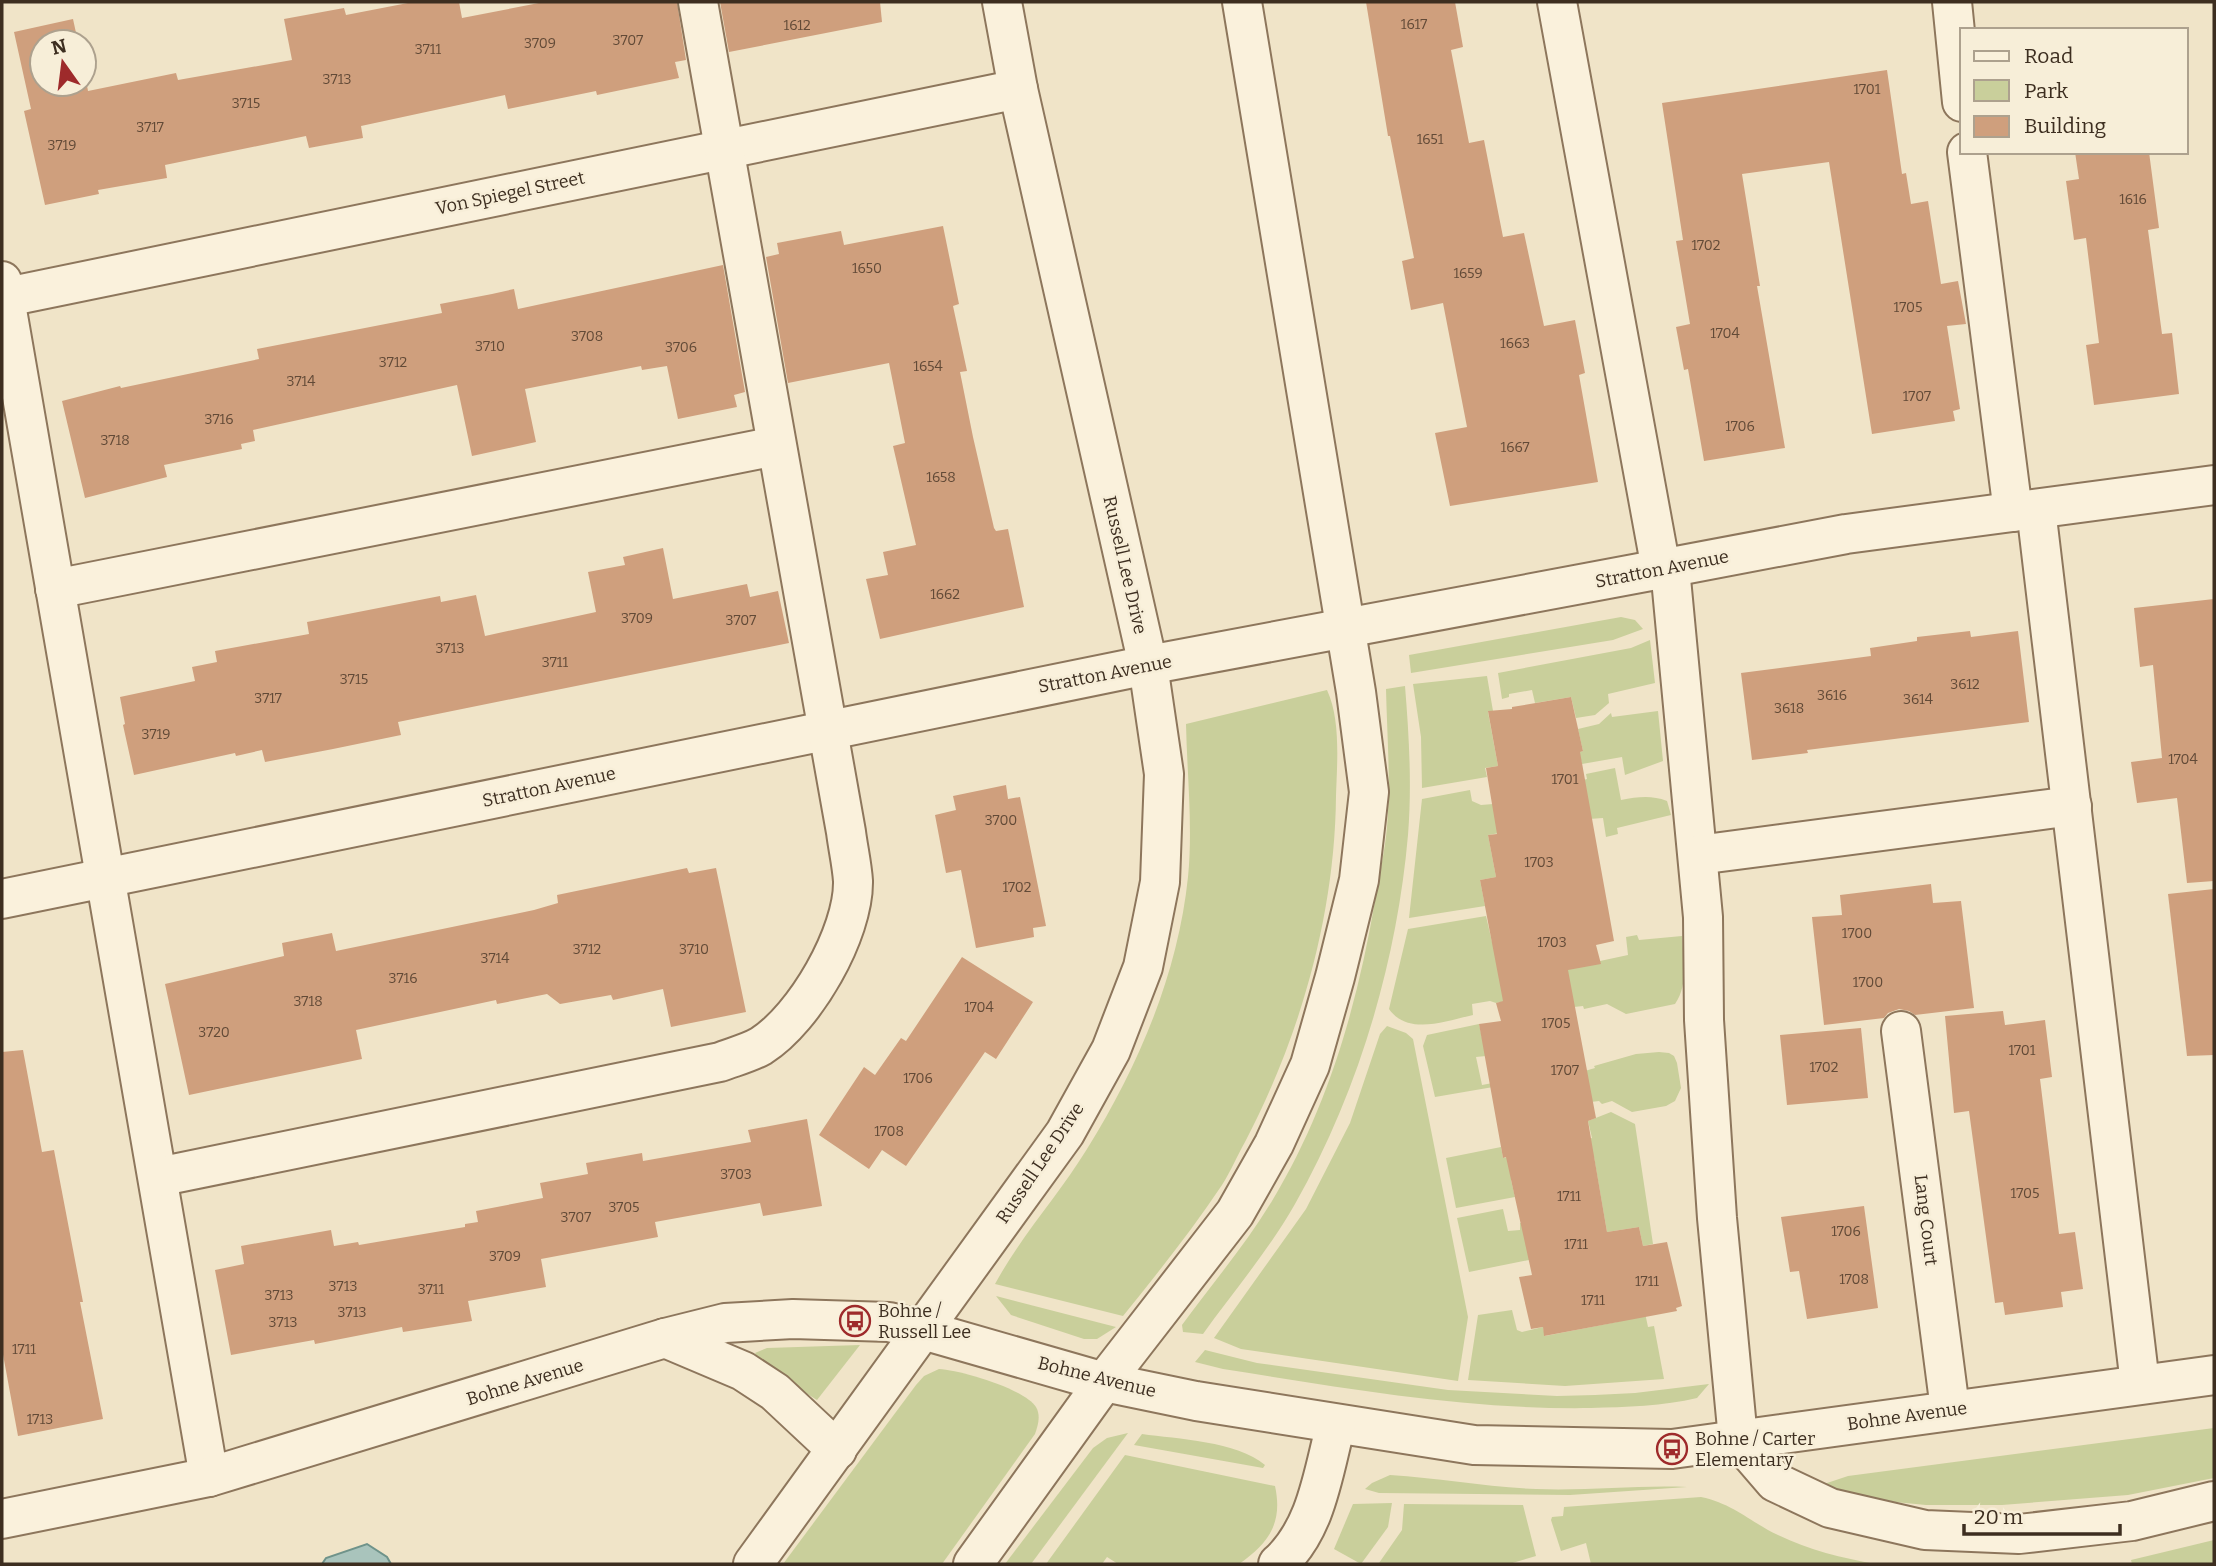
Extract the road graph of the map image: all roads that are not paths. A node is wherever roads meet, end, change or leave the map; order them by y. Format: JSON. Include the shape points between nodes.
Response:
{"nodes":[{"id":1,"x":698,"y":2,"type":"edge"},
{"id":2,"x":1002,"y":2,"type":"edge"},
{"id":3,"x":1242,"y":2,"type":"edge"},
{"id":4,"x":1557,"y":2,"type":"edge"},
{"id":5,"x":1952,"y":2,"type":"edge"},
{"id":6,"x":1960,"y":82,"type":"edge"},
{"id":7,"x":1018,"y":89,"type":"junction"},
{"id":8,"x":726,"y":149,"type":"junction"},
{"id":9,"x":1968,"y":154,"type":"edge"},
{"id":10,"x":3,"y":292,"type":"edge"},
{"id":11,"x":776,"y":446,"type":"junction"},
{"id":12,"x":2214,"y":485,"type":"edge"},
{"id":13,"x":2024,"y":511,"type":"junction"},
{"id":14,"x":1666,"y":568,"type":"junction"},
{"id":15,"x":55,"y":589,"type":"junction"},
{"id":16,"x":1347,"y":628,"type":"junction"},
{"id":17,"x":1148,"y":665,"type":"junction"},
{"id":18,"x":826,"y":730,"type":"junction"},
{"id":19,"x":2072,"y":806,"type":"junction"},
{"id":20,"x":1698,"y":855,"type":"junction"},
{"id":21,"x":106,"y":878,"type":"junction"},
{"id":22,"x":2,"y":899,"type":"edge"},
{"id":23,"x":1901,"y":1031,"type":"dead end"},
{"id":24,"x":158,"y":1177,"type":"junction"},
{"id":25,"x":923,"y":1330,"type":"junction"},
{"id":26,"x":665,"y":1338,"type":"junction"},
{"id":27,"x":2214,"y":1375,"type":"edge"},
{"id":28,"x":1104,"y":1382,"type":"junction"},
{"id":29,"x":2140,"y":1384,"type":"junction"},
{"id":30,"x":1950,"y":1409,"type":"junction"},
{"id":31,"x":1336,"y":1424,"type":"junction"},
{"id":32,"x":1738,"y":1439,"type":"junction"},
{"id":33,"x":837,"y":1450,"type":"junction"},
{"id":34,"x":209,"y":1477,"type":"junction"},
{"id":35,"x":2214,"y":1501,"type":"edge"},
{"id":36,"x":2,"y":1520,"type":"edge"},
{"id":37,"x":753,"y":1564,"type":"edge"},
{"id":38,"x":973,"y":1564,"type":"edge"},
{"id":39,"x":1278,"y":1564,"type":"edge"}],
"edges":[{"from":1,"to":8,"type":"street"},
{"from":2,"to":7,"type":"street","name":"Russell Lee Drive"},
{"from":3,"to":16,"type":"street"},
{"from":4,"to":14,"type":"street"},
{"from":5,"to":6,"type":"street"},
{"from":7,"to":8,"type":"street","name":"Von Spiegel Street"},
{"from":7,"to":17,"type":"street","name":"Russell Lee Drive"},
{"from":8,"to":10,"type":"street","name":"Von Spiegel Street"},
{"from":8,"to":11,"type":"street"},
{"from":9,"to":13,"type":"street"},
{"from":10,"to":15,"type":"street"},
{"from":11,"to":15,"type":"street"},
{"from":11,"to":18,"type":"street"},
{"from":12,"to":13,"type":"street","name":"Stratton Avenue"},
{"from":13,"to":14,"type":"street","name":"Stratton Avenue","via":[[1846,534]]},
{"from":13,"to":19,"type":"street"},
{"from":14,"to":16,"type":"street","name":"Stratton Avenue"},
{"from":14,"to":20,"type":"street"},
{"from":15,"to":21,"type":"street"},
{"from":16,"to":17,"type":"street","name":"Stratton Avenue"},
{"from":16,"to":28,"type":"street","via":[[1369,792],[1359,880],[1310,1065],[1274,1144],[1235,1213]]},
{"from":17,"to":18,"type":"street","name":"Stratton Avenue"},
{"from":17,"to":25,"type":"street","name":"Russell Lee Drive","via":[[1164,774],[1160,882],[1143,967],[1111,1050],[1065,1133]]},
{"from":18,"to":21,"type":"street","name":"Stratton Avenue"},
{"from":18,"to":24,"type":"street","via":[[853,882],[847,920],[834,957],[813,990],[760,1046],[673,1073]]},
{"from":19,"to":20,"type":"street"},
{"from":19,"to":29,"type":"street"},
{"from":20,"to":32,"type":"street","via":[[1717,1218]]},
{"from":21,"to":22,"type":"street","name":"Stratton Avenue"},
{"from":21,"to":24,"type":"street"},
{"from":23,"to":30,"type":"street","name":"Lang Court"},
{"from":24,"to":34,"type":"street"},
{"from":25,"to":26,"type":"street","name":"Bohne Avenue","via":[[889,1322],[793,1319],[725,1323]]},
{"from":25,"to":28,"type":"street","name":"Bohne Avenue"},
{"from":25,"to":33,"type":"street","name":"Russell Lee Drive"},
{"from":26,"to":33,"type":"street","via":[[743,1371],[775,1392]]},
{"from":26,"to":34,"type":"street","name":"Bohne Avenue"},
{"from":27,"to":29,"type":"street","name":"Bohne Avenue"},
{"from":28,"to":31,"type":"street","name":"Bohne Avenue"},
{"from":28,"to":38,"type":"street"},
{"from":29,"to":30,"type":"street","name":"Bohne Avenue"},
{"from":30,"to":32,"type":"street","name":"Bohne Avenue"},
{"from":31,"to":32,"type":"street","name":"Bohne Avenue","via":[[1474,1445],[1672,1449]]},
{"from":31,"to":39,"type":"street","via":[[1306,1529],[1293,1551]]},
{"from":32,"to":35,"type":"street","via":[[1775,1482],[1830,1508],[1925,1530],[2019,1534],[2132,1521]]},
{"from":33,"to":37,"type":"street","name":"Russell Lee Drive"},
{"from":34,"to":36,"type":"street","name":"Bohne Avenue"}]}
